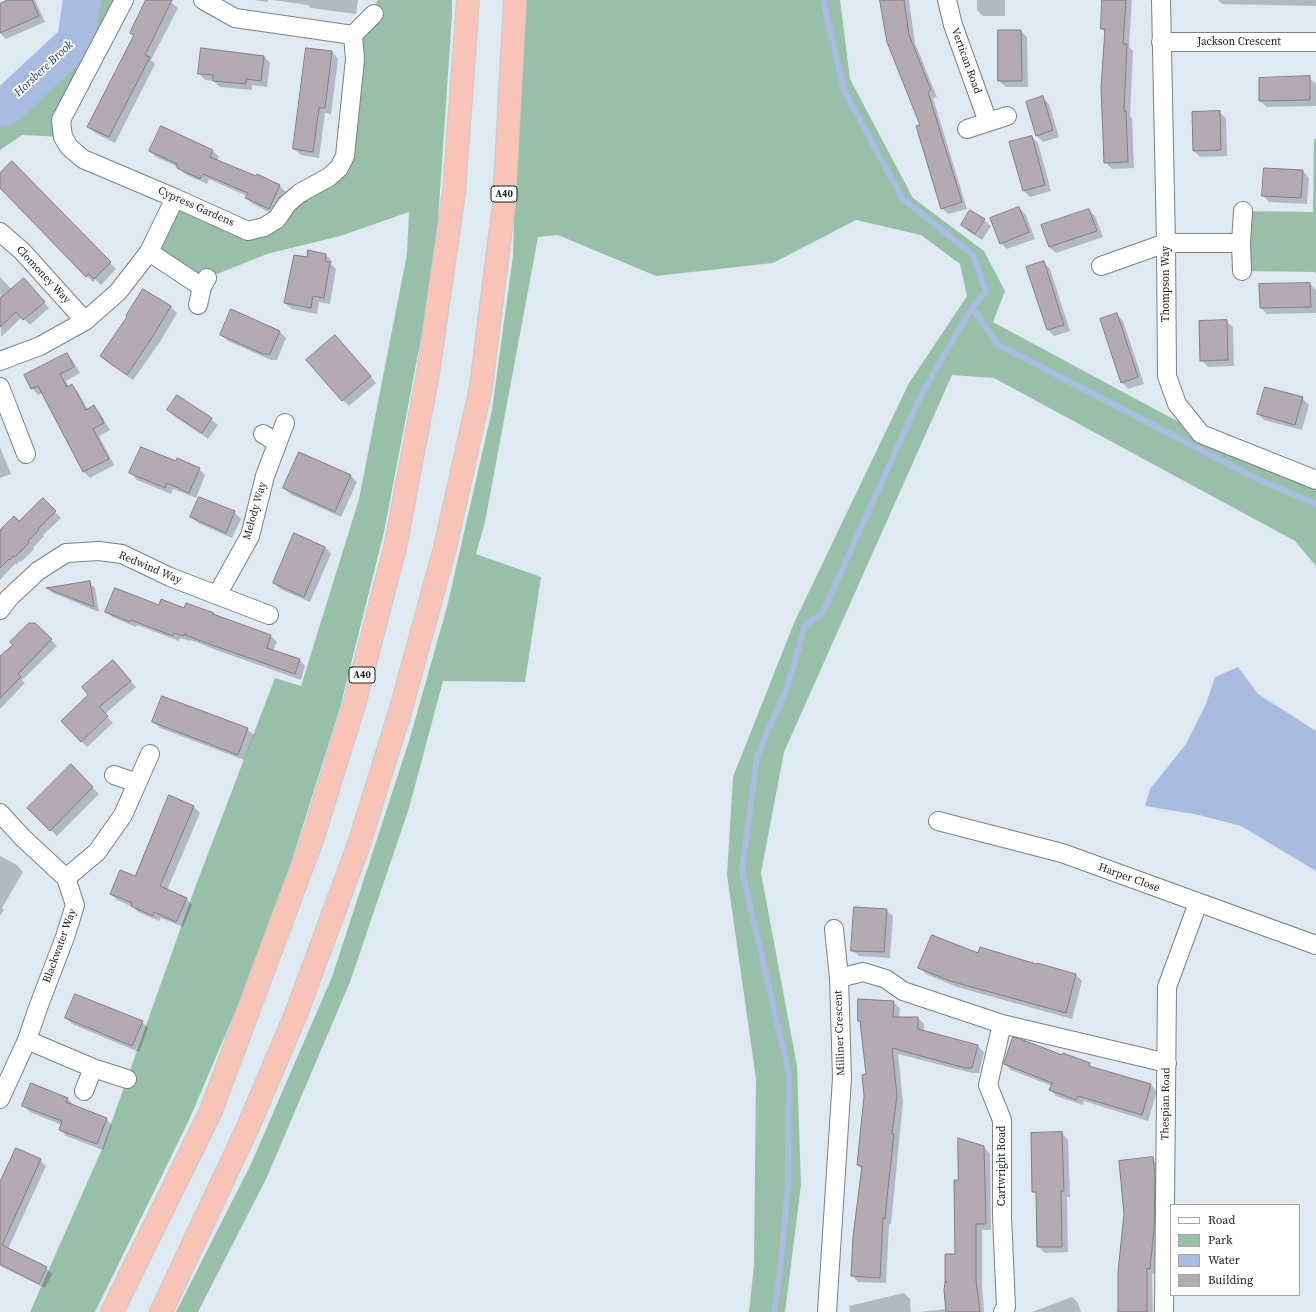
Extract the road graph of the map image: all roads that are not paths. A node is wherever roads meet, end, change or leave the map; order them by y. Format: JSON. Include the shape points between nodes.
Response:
{"nodes":[{"id":1,"x":124,"y":0,"type":"edge"},
{"id":2,"x":203,"y":0,"type":"edge"},
{"id":3,"x":468,"y":0,"type":"edge"},
{"id":4,"x":515,"y":0,"type":"edge"},
{"id":5,"x":947,"y":0,"type":"edge"},
{"id":6,"x":1161,"y":0,"type":"edge"},
{"id":7,"x":374,"y":14,"type":"dead end"},
{"id":8,"x":353,"y":35,"type":"junction"},
{"id":9,"x":1161,"y":42,"type":"junction"},
{"id":10,"x":1316,"y":42,"type":"edge"},
{"id":11,"x":1007,"y":116,"type":"dead end"},
{"id":12,"x":988,"y":122,"type":"junction"},
{"id":13,"x":967,"y":129,"type":"dead end"},
{"id":14,"x":175,"y":198,"type":"junction"},
{"id":15,"x":1243,"y":211,"type":"dead end"},
{"id":16,"x":0,"y":232,"type":"edge"},
{"id":17,"x":1166,"y":243,"type":"junction"},
{"id":18,"x":1241,"y":243,"type":"junction"},
{"id":19,"x":149,"y":252,"type":"junction"},
{"id":20,"x":1101,"y":266,"type":"dead end"},
{"id":21,"x":1242,"y":271,"type":"dead end"},
{"id":22,"x":198,"y":305,"type":"dead end"},
{"id":23,"x":85,"y":321,"type":"junction"},
{"id":24,"x":0,"y":361,"type":"edge"},
{"id":25,"x":0,"y":387,"type":"edge"},
{"id":26,"x":286,"y":423,"type":"dead end"},
{"id":27,"x":26,"y":454,"type":"dead end"},
{"id":28,"x":1316,"y":480,"type":"edge"},
{"id":29,"x":217,"y":595,"type":"junction"},
{"id":30,"x":0,"y":610,"type":"edge"},
{"id":31,"x":269,"y":615,"type":"dead end"},
{"id":32,"x":150,"y":754,"type":"dead end"},
{"id":33,"x":114,"y":775,"type":"dead end"},
{"id":34,"x":137,"y":783,"type":"junction"},
{"id":35,"x":0,"y":813,"type":"edge"},
{"id":36,"x":938,"y":821,"type":"dead end"},
{"id":37,"x":66,"y":878,"type":"junction"},
{"id":38,"x":1198,"y":903,"type":"junction"},
{"id":39,"x":834,"y":929,"type":"dead end"},
{"id":40,"x":1316,"y":945,"type":"edge"},
{"id":41,"x":839,"y":978,"type":"junction"},
{"id":42,"x":1002,"y":1024,"type":"junction"},
{"id":43,"x":27,"y":1040,"type":"junction"},
{"id":44,"x":1167,"y":1063,"type":"junction"},
{"id":45,"x":93,"y":1068,"type":"junction"},
{"id":46,"x":127,"y":1079,"type":"dead end"},
{"id":47,"x":84,"y":1091,"type":"dead end"},
{"id":48,"x":0,"y":1100,"type":"edge"},
{"id":49,"x":112,"y":1312,"type":"edge"},
{"id":50,"x":161,"y":1312,"type":"edge"},
{"id":51,"x":827,"y":1312,"type":"edge"},
{"id":52,"x":1003,"y":1312,"type":"edge"},
{"id":53,"x":1164,"y":1312,"type":"edge"}],
"edges":[{"from":1,"to":14,"type":"street","name":"Cypress Gardens","via":[[61,120],[63,137],[69,147],[83,159]]},
{"from":2,"to":8,"type":"street","via":[[235,18]]},
{"from":3,"to":49,"type":"highway","number":"A40","via":[[454,192],[428,373],[395,548],[354,705],[312,840],[210,1113]]},
{"from":4,"to":50,"type":"highway","number":"A40","via":[[504,204],[481,387],[445,548],[400,712],[362,832],[302,999],[248,1127]]},
{"from":5,"to":12,"type":"street","name":"Vertican Road","via":[[953,25]]},
{"from":6,"to":9,"type":"street","name":"Thompson Way"},
{"from":7,"to":8,"type":"street"},
{"from":8,"to":14,"type":"street","name":"Cypress Gardens","via":[[355,59],[345,156],[339,168],[329,177],[300,193],[287,204],[277,219],[264,227],[248,230]]},
{"from":9,"to":10,"type":"street","name":"Jackson Crescent"},
{"from":9,"to":17,"type":"street","name":"Thompson Way"},
{"from":11,"to":12,"type":"street"},
{"from":12,"to":13,"type":"street"},
{"from":14,"to":19,"type":"street"},
{"from":15,"to":18,"type":"street"},
{"from":16,"to":23,"type":"street","name":"Clomoney Way","via":[[32,262]]},
{"from":17,"to":18,"type":"street"},
{"from":17,"to":20,"type":"street"},
{"from":17,"to":28,"type":"street","name":"Thompson Way","via":[[1167,376],[1177,404],[1200,434]]},
{"from":18,"to":21,"type":"street"},
{"from":19,"to":22,"type":"street","via":[[205,283]]},
{"from":19,"to":23,"type":"street","via":[[118,292]]},
{"from":23,"to":24,"type":"street","via":[[40,346]]},
{"from":25,"to":27,"type":"street"},
{"from":26,"to":29,"type":"street","name":"Melody Way","via":[[270,439],[266,476],[250,536]]},
{"from":29,"to":30,"type":"street","name":"Redwind Way","via":[[170,577],[122,554],[99,551],[66,553],[38,570]]},
{"from":29,"to":31,"type":"street","name":"Redwind Way"},
{"from":32,"to":34,"type":"street"},
{"from":33,"to":34,"type":"street"},
{"from":34,"to":37,"type":"street","via":[[123,815],[97,852]]},
{"from":35,"to":37,"type":"street","name":"Blackwater Way"},
{"from":36,"to":38,"type":"street","name":"Harper Close","via":[[1062,853]]},
{"from":37,"to":43,"type":"street","name":"Blackwater Way","via":[[75,905]]},
{"from":38,"to":40,"type":"street","name":"Harper Close"},
{"from":38,"to":44,"type":"street","name":"Thespian Road","via":[[1167,987]]},
{"from":39,"to":41,"type":"street"},
{"from":41,"to":42,"type":"street","name":"Milliner Crescent","via":[[864,972],[886,979],[903,991]]},
{"from":41,"to":51,"type":"street","name":"Milliner Crescent","via":[[842,1078]]},
{"from":42,"to":44,"type":"street","name":"Milliner Crescent"},
{"from":42,"to":52,"type":"street","name":"Cartwright Road","via":[[988,1085],[1002,1120],[1002,1216],[1006,1307]]},
{"from":43,"to":45,"type":"street"},
{"from":43,"to":48,"type":"street","name":"Blackwater Way"},
{"from":44,"to":53,"type":"street","name":"Thespian Road"},
{"from":45,"to":46,"type":"street"},
{"from":45,"to":47,"type":"street"}]}
